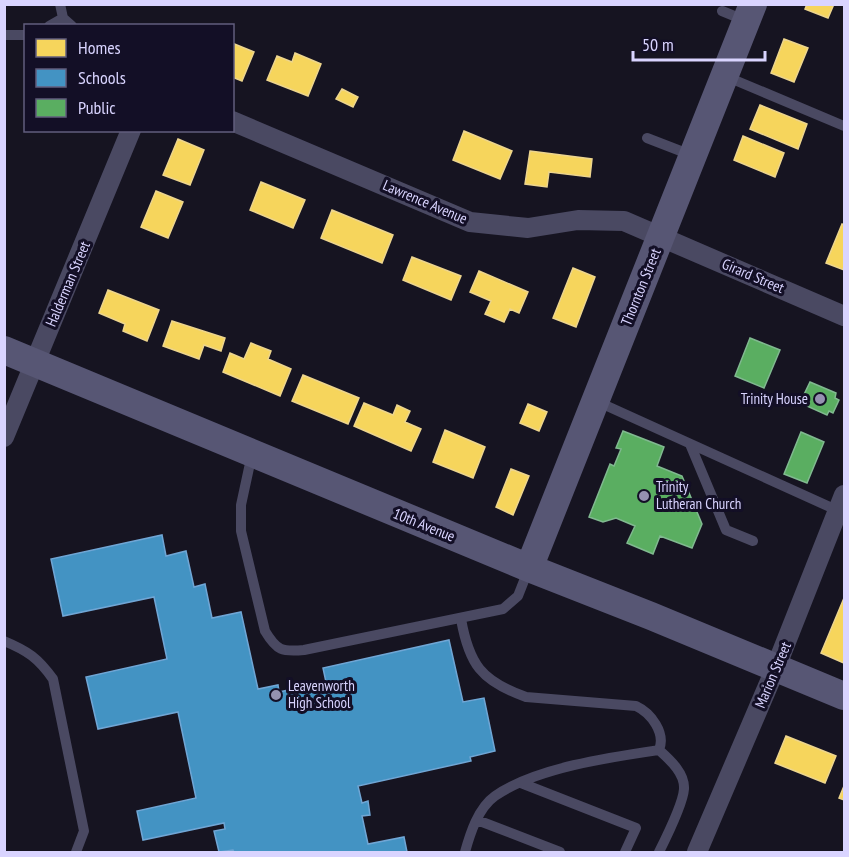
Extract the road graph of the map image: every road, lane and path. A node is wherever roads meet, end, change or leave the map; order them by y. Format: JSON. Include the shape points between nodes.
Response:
{"nodes":[{"id":1,"x":60,"y":4,"type":"edge"},
{"id":2,"x":740,"y":12,"type":"edge"},
{"id":3,"x":67,"y":22,"type":"edge"},
{"id":4,"x":24,"y":34,"type":"edge"},
{"id":5,"x":4,"y":35,"type":"edge"},
{"id":6,"x":724,"y":75,"type":"junction"},
{"id":7,"x":234,"y":122,"type":"edge"},
{"id":8,"x":844,"y":126,"type":"edge"},
{"id":9,"x":130,"y":132,"type":"edge"},
{"id":10,"x":647,"y":138,"type":"dead end"},
{"id":11,"x":693,"y":156,"type":"junction"},
{"id":12,"x":661,"y":237,"type":"junction"},
{"id":13,"x":844,"y":316,"type":"edge"},
{"id":14,"x":4,"y":350,"type":"edge"},
{"id":15,"x":35,"y":363,"type":"junction"},
{"id":16,"x":596,"y":401,"type":"junction"},
{"id":17,"x":4,"y":437,"type":"edge"},
{"id":18,"x":690,"y":444,"type":"junction"},
{"id":19,"x":252,"y":454,"type":"junction"},
{"id":20,"x":842,"y":507,"type":"edge"},
{"id":21,"x":753,"y":541,"type":"dead end"},
{"id":22,"x":529,"y":568,"type":"junction"},
{"id":23,"x":461,"y":619,"type":"junction"},
{"id":24,"x":4,"y":641,"type":"edge"},
{"id":25,"x":776,"y":667,"type":"junction"},
{"id":26,"x":844,"y":696,"type":"edge"},
{"id":27,"x":659,"y":750,"type":"junction"},
{"id":28,"x":521,"y":783,"type":"junction"},
{"id":29,"x":477,"y":820,"type":"junction"},
{"id":30,"x":76,"y":852,"type":"edge"},
{"id":31,"x":465,"y":852,"type":"edge"},
{"id":32,"x":560,"y":852,"type":"edge"},
{"id":33,"x":625,"y":852,"type":"edge"},
{"id":34,"x":659,"y":852,"type":"edge"},
{"id":35,"x":697,"y":852,"type":"edge"}],
"edges":[{"from":1,"to":3,"type":"lane"},
{"from":2,"to":6,"type":"street","name":"Thornton Street"},
{"from":4,"to":5,"type":"lane"},
{"from":6,"to":8,"type":"lane"},
{"from":6,"to":11,"type":"street","name":"Thornton Street"},
{"from":7,"to":12,"type":"street","name":"Lawrence Avenue","via":[[470,222],[528,228],[578,220],[624,221]]},
{"from":9,"to":15,"type":"street","name":"Halderman Street"},
{"from":10,"to":11,"type":"lane"},
{"from":11,"to":12,"type":"street","name":"Thornton Street"},
{"from":12,"to":13,"type":"street","name":"Girard Street"},
{"from":12,"to":16,"type":"street","name":"Thornton Street"},
{"from":14,"to":15,"type":"street","name":"10th Avenue"},
{"from":15,"to":17,"type":"street","name":"Halderman Street"},
{"from":15,"to":19,"type":"street","name":"10th Avenue"},
{"from":16,"to":18,"type":"lane"},
{"from":16,"to":22,"type":"street","name":"Thornton Street"},
{"from":18,"to":20,"type":"lane"},
{"from":18,"to":21,"type":"lane","via":[[726,531]]},
{"from":19,"to":22,"type":"street","name":"10th Avenue"},
{"from":19,"to":23,"type":"lane","via":[[241,506],[241,531],[265,631],[274,645],[286,651],[304,650]]},
{"from":20,"to":25,"type":"street","name":"Marion Street"},
{"from":22,"to":23,"type":"lane","via":[[518,596],[503,609]]},
{"from":22,"to":25,"type":"street","name":"10th Avenue"},
{"from":23,"to":27,"type":"lane","via":[[471,659],[500,686],[526,697],[636,706],[657,725]]},
{"from":24,"to":30,"type":"lane","via":[[29,652],[53,679],[84,831]]},
{"from":25,"to":26,"type":"street","name":"10th Avenue"},
{"from":25,"to":35,"type":"street","name":"Marion Street"},
{"from":27,"to":28,"type":"lane","via":[[566,768]]},
{"from":27,"to":34,"type":"lane","via":[[681,776],[684,789]]},
{"from":28,"to":29,"type":"lane","via":[[494,797]]},
{"from":28,"to":33,"type":"lane","via":[[636,828]]},
{"from":29,"to":31,"type":"lane"},
{"from":29,"to":32,"type":"lane"}]}
